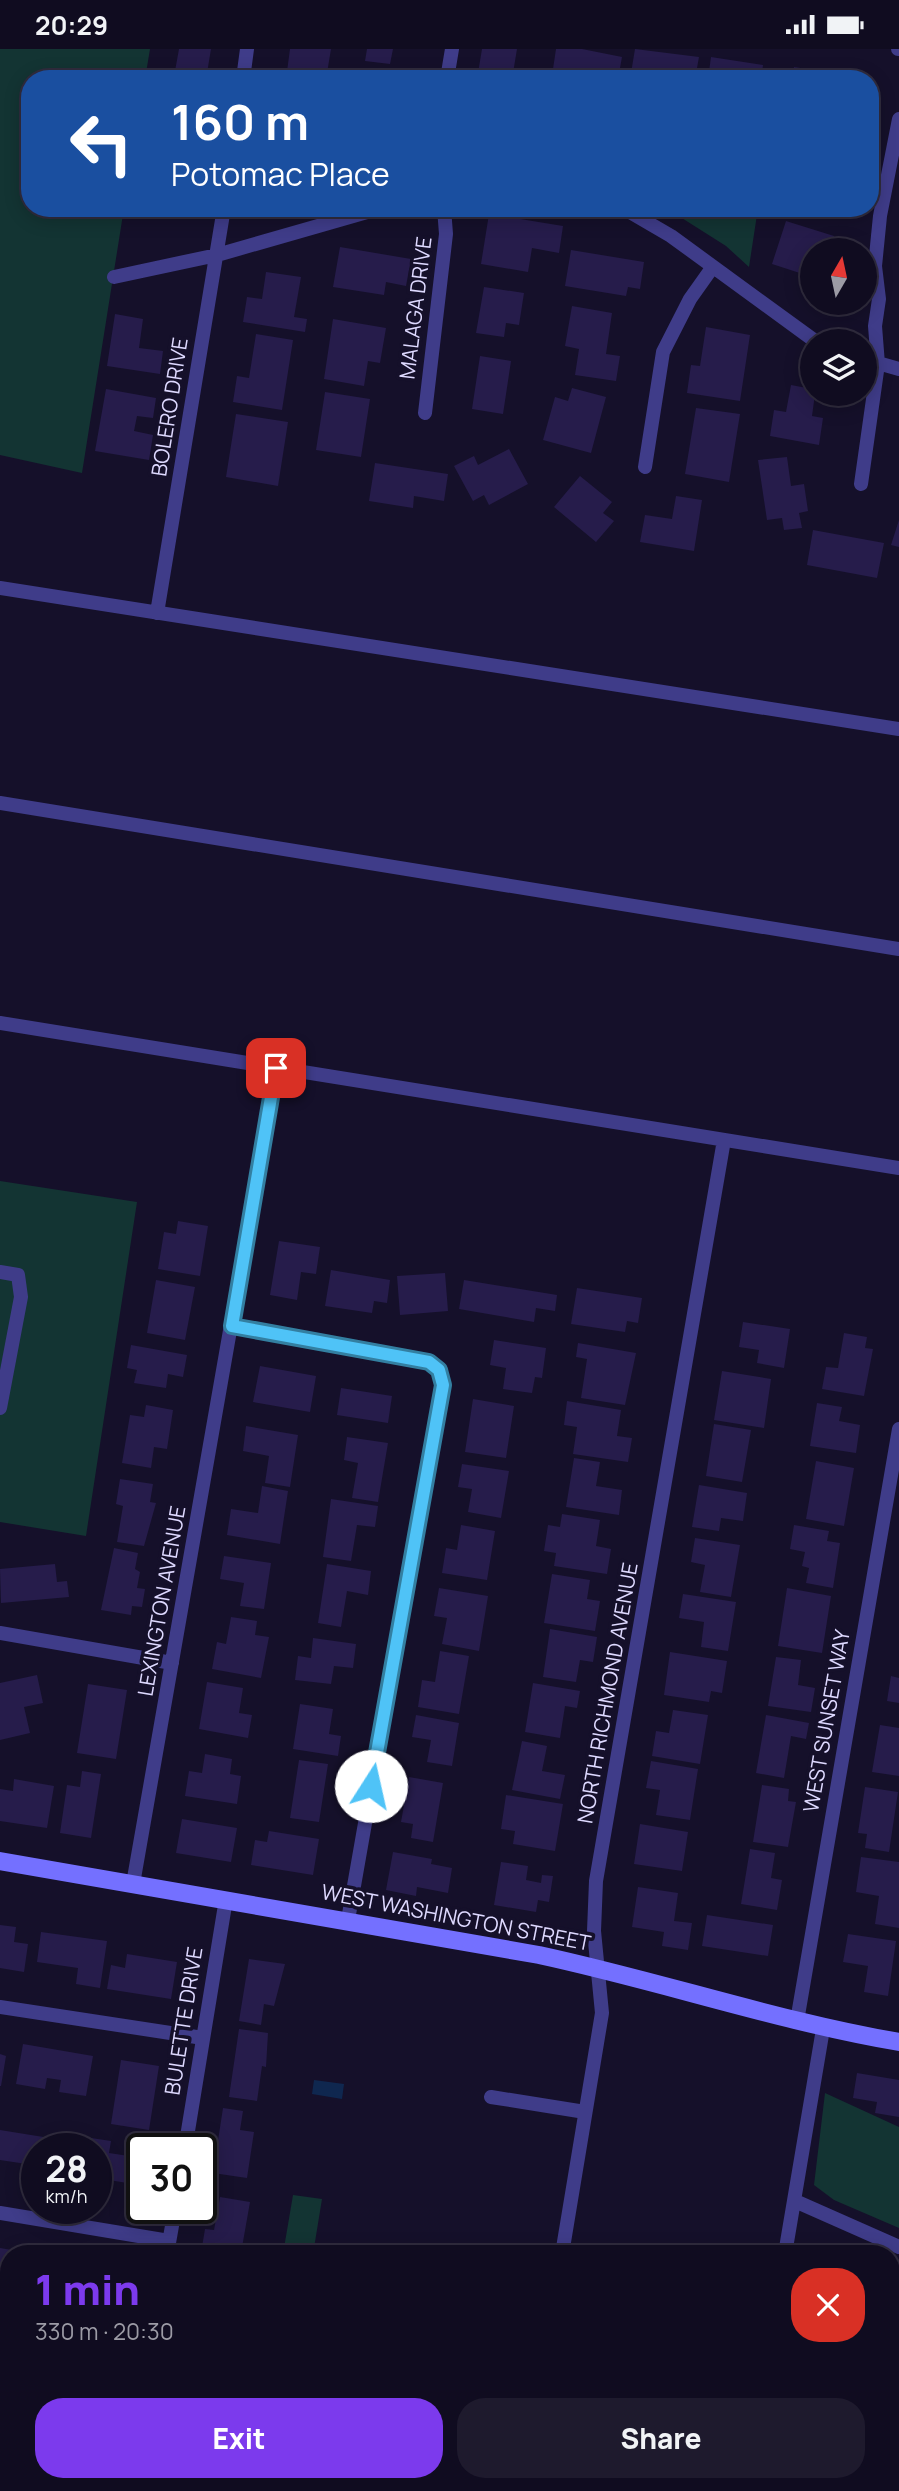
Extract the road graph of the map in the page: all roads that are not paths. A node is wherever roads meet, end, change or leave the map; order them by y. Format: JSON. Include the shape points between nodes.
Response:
{"nodes":[{"id":1,"x":247,"y":49,"type":"edge"},
{"id":2,"x":452,"y":49,"type":"edge"},
{"id":3,"x":244,"y":70,"type":"edge"},
{"id":4,"x":448,"y":70,"type":"edge"},
{"id":5,"x":899,"y":119,"type":"edge"},
{"id":6,"x":223,"y":217,"type":"edge"},
{"id":7,"x":350,"y":217,"type":"edge"},
{"id":8,"x":445,"y":217,"type":"edge"},
{"id":9,"x":638,"y":217,"type":"edge"},
{"id":10,"x":217,"y":255,"type":"junction"},
{"id":11,"x":712,"y":268,"type":"junction"},
{"id":12,"x":114,"y":277,"type":"dead end"},
{"id":13,"x":875,"y":329,"type":"edge"},
{"id":14,"x":800,"y":330,"type":"edge"},
{"id":15,"x":877,"y":364,"type":"edge"},
{"id":16,"x":899,"y":369,"type":"edge"},
{"id":17,"x":867,"y":406,"type":"edge"},
{"id":18,"x":425,"y":413,"type":"dead end"},
{"id":19,"x":645,"y":467,"type":"dead end"},
{"id":20,"x":861,"y":484,"type":"dead end"},
{"id":21,"x":0,"y":589,"type":"edge"},
{"id":22,"x":157,"y":613,"type":"junction"},
{"id":23,"x":899,"y":729,"type":"edge"},
{"id":24,"x":0,"y":803,"type":"edge"},
{"id":25,"x":899,"y":949,"type":"edge"},
{"id":26,"x":0,"y":1023,"type":"edge"},
{"id":27,"x":276,"y":1068,"type":"junction"},
{"id":28,"x":724,"y":1140,"type":"junction"},
{"id":29,"x":899,"y":1168,"type":"edge"},
{"id":30,"x":0,"y":1272,"type":"edge"},
{"id":31,"x":232,"y":1326,"type":"junction"},
{"id":32,"x":0,"y":1408,"type":"edge"},
{"id":33,"x":899,"y":1429,"type":"edge"},
{"id":34,"x":0,"y":1633,"type":"edge"},
{"id":35,"x":172,"y":1663,"type":"junction"},
{"id":36,"x":0,"y":1861,"type":"edge"},
{"id":37,"x":134,"y":1884,"type":"junction"},
{"id":38,"x":226,"y":1899,"type":"junction"},
{"id":39,"x":348,"y":1920,"type":"junction"},
{"id":40,"x":597,"y":1967,"type":"junction"},
{"id":41,"x":0,"y":2007,"type":"edge"},
{"id":42,"x":797,"y":2021,"type":"junction"},
{"id":43,"x":823,"y":2029,"type":"junction"},
{"id":44,"x":203,"y":2038,"type":"junction"},
{"id":45,"x":899,"y":2042,"type":"edge"},
{"id":46,"x":491,"y":2097,"type":"dead end"},
{"id":47,"x":585,"y":2112,"type":"junction"},
{"id":48,"x":188,"y":2133,"type":"edge"},
{"id":49,"x":794,"y":2201,"type":"junction"},
{"id":50,"x":0,"y":2213,"type":"edge"},
{"id":51,"x":172,"y":2224,"type":"edge"},
{"id":52,"x":154,"y":2245,"type":"edge"},
{"id":53,"x":169,"y":2245,"type":"edge"},
{"id":54,"x":563,"y":2245,"type":"edge"},
{"id":55,"x":787,"y":2245,"type":"edge"},
{"id":56,"x":894,"y":2245,"type":"edge"}],
"edges":[{"from":1,"to":3,"type":"street"},
{"from":2,"to":4,"type":"street"},
{"from":5,"to":13,"type":"street","via":[[880,216]]},
{"from":6,"to":10,"type":"street","name":"BOLERO DRIVE"},
{"from":7,"to":10,"type":"street"},
{"from":8,"to":18,"type":"street","name":"MALAGA DRIVE"},
{"from":9,"to":11,"type":"street"},
{"from":10,"to":12,"type":"street"},
{"from":10,"to":22,"type":"street","name":"BOLERO DRIVE"},
{"from":11,"to":14,"type":"street"},
{"from":11,"to":19,"type":"street","via":[[663,352]]},
{"from":15,"to":16,"type":"street"},
{"from":17,"to":20,"type":"street"},
{"from":21,"to":22,"type":"street"},
{"from":22,"to":23,"type":"street"},
{"from":24,"to":25,"type":"street"},
{"from":26,"to":27,"type":"street"},
{"from":27,"to":28,"type":"street"},
{"from":27,"to":31,"type":"street","name":"LEXINGTON AVENUE"},
{"from":28,"to":29,"type":"street"},
{"from":28,"to":40,"type":"street","name":"NORTH RICHMOND AVENUE","via":[[596,1881]]},
{"from":30,"to":32,"type":"street","via":[[18,1275],[21,1297]]},
{"from":31,"to":35,"type":"street","name":"LEXINGTON AVENUE"},
{"from":31,"to":39,"type":"street","via":[[429,1362],[439,1370],[443,1385]]},
{"from":33,"to":42,"type":"street","name":"WEST SUNSET WAY"},
{"from":34,"to":35,"type":"street"},
{"from":35,"to":37,"type":"street","name":"LEXINGTON AVENUE"},
{"from":36,"to":37,"type":"street","name":"WEST WASHINGTON STREET"},
{"from":37,"to":38,"type":"street","name":"WEST WASHINGTON STREET"},
{"from":38,"to":39,"type":"street","name":"WEST WASHINGTON STREET"},
{"from":38,"to":44,"type":"street","name":"BULETTE DRIVE"},
{"from":39,"to":40,"type":"street","name":"WEST WASHINGTON STREET"},
{"from":40,"to":42,"type":"street","name":"WEST WASHINGTON STREET"},
{"from":40,"to":47,"type":"street","name":"NORTH RICHMOND AVENUE","via":[[602,2013]]},
{"from":41,"to":44,"type":"street"},
{"from":42,"to":43,"type":"street","name":"WEST WASHINGTON STREET"},
{"from":43,"to":45,"type":"street","name":"WEST WASHINGTON STREET"},
{"from":43,"to":49,"type":"street"},
{"from":44,"to":48,"type":"street","name":"BULETTE DRIVE"},
{"from":46,"to":47,"type":"street"},
{"from":47,"to":54,"type":"street","name":"NORTH RICHMOND AVENUE"},
{"from":49,"to":55,"type":"street"},
{"from":49,"to":56,"type":"street"},
{"from":50,"to":52,"type":"street"},
{"from":51,"to":53,"type":"street"}]}
